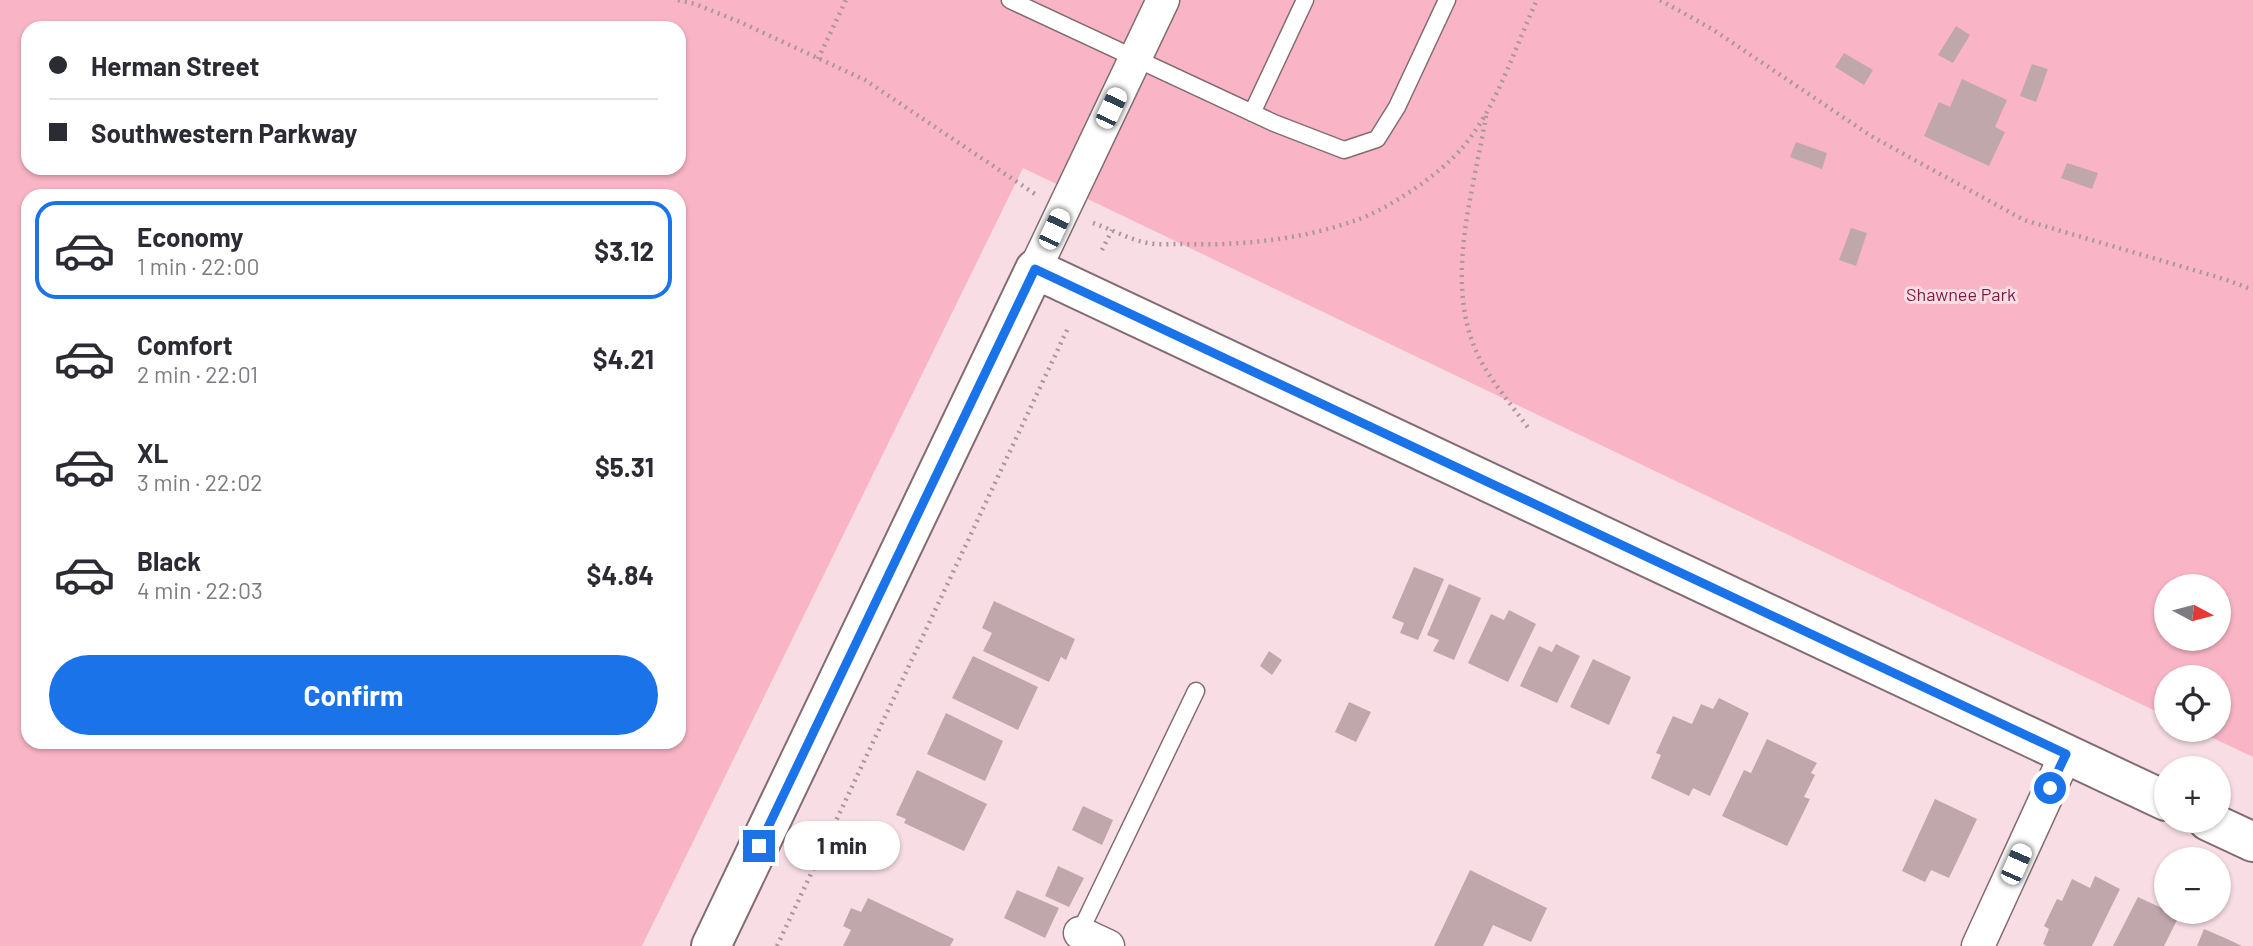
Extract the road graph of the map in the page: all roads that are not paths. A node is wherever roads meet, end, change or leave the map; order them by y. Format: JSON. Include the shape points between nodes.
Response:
{"nodes":[{"id":1,"x":1010,"y":0,"type":"edge"},
{"id":2,"x":1163,"y":0,"type":"edge"},
{"id":3,"x":1305,"y":0,"type":"edge"},
{"id":4,"x":1447,"y":0,"type":"edge"},
{"id":5,"x":1135,"y":58,"type":"junction"},
{"id":6,"x":1252,"y":113,"type":"junction"},
{"id":7,"x":1035,"y":269,"type":"junction"},
{"id":8,"x":1196,"y":691,"type":"dead end"},
{"id":9,"x":2066,"y":754,"type":"junction"},
{"id":10,"x":2154,"y":795,"type":"edge"},
{"id":11,"x":2231,"y":832,"type":"edge"},
{"id":12,"x":2253,"y":842,"type":"edge"},
{"id":13,"x":1087,"y":942,"type":"edge"},
{"id":14,"x":711,"y":946,"type":"edge"},
{"id":15,"x":1978,"y":946,"type":"edge"}],
"edges":[{"from":1,"to":5,"type":"lane"},
{"from":2,"to":5,"type":"street"},
{"from":3,"to":6,"type":"lane"},
{"from":4,"to":6,"type":"lane","via":[[1398,107],[1377,139],[1344,150]]},
{"from":5,"to":6,"type":"lane"},
{"from":5,"to":7,"type":"street"},
{"from":7,"to":9,"type":"street"},
{"from":7,"to":14,"type":"street"},
{"from":8,"to":13,"type":"lane"},
{"from":9,"to":10,"type":"street"},
{"from":9,"to":15,"type":"street"},
{"from":11,"to":12,"type":"street"}]}
